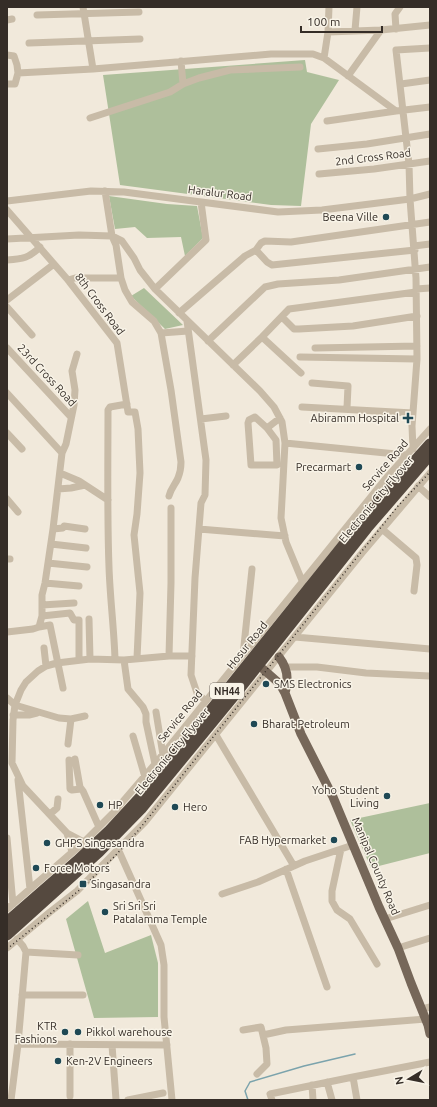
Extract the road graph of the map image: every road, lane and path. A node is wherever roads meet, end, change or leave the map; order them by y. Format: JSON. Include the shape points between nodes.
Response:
{"nodes":[{"id":1,"x":329,"y":7,"type":"edge"},
{"id":2,"x":357,"y":7,"type":"edge"},
{"id":3,"x":396,"y":7,"type":"edge"},
{"id":4,"x":400,"y":7,"type":"edge"},
{"id":5,"x":84,"y":11,"type":"edge"},
{"id":6,"x":140,"y":12,"type":"dead end"},
{"id":7,"x":37,"y":15,"type":"dead end"},
{"id":8,"x":430,"y":25,"type":"edge"},
{"id":9,"x":396,"y":28,"type":"junction"},
{"id":10,"x":355,"y":30,"type":"junction"},
{"id":11,"x":381,"y":30,"type":"junction"},
{"id":12,"x":328,"y":32,"type":"junction"},
{"id":13,"x":140,"y":39,"type":"dead end"},
{"id":14,"x":89,"y":40,"type":"junction"},
{"id":15,"x":29,"y":43,"type":"dead end"},
{"id":16,"x":430,"y":48,"type":"edge"},
{"id":17,"x":7,"y":55,"type":"edge"},
{"id":18,"x":324,"y":58,"type":"junction"},
{"id":19,"x":181,"y":61,"type":"junction"},
{"id":20,"x":300,"y":67,"type":"dead end"},
{"id":21,"x":93,"y":69,"type":"junction"},
{"id":22,"x":18,"y":73,"type":"junction"},
{"id":23,"x":348,"y":76,"type":"junction"},
{"id":24,"x":430,"y":80,"type":"edge"},
{"id":25,"x":7,"y":84,"type":"edge"},
{"id":26,"x":183,"y":84,"type":"junction"},
{"id":27,"x":401,"y":84,"type":"junction"},
{"id":28,"x":430,"y":107,"type":"edge"},
{"id":29,"x":404,"y":111,"type":"junction"},
{"id":30,"x":396,"y":112,"type":"junction"},
{"id":31,"x":90,"y":118,"type":"dead end"},
{"id":32,"x":327,"y":121,"type":"dead end"},
{"id":33,"x":430,"y":134,"type":"edge"},
{"id":34,"x":407,"y":138,"type":"junction"},
{"id":35,"x":318,"y":149,"type":"dead end"},
{"id":36,"x":430,"y":161,"type":"edge"},
{"id":37,"x":410,"y":164,"type":"junction"},
{"id":38,"x":319,"y":174,"type":"dead end"},
{"id":39,"x":105,"y":191,"type":"junction"},
{"id":40,"x":430,"y":194,"type":"edge"},
{"id":41,"x":410,"y":199,"type":"junction"},
{"id":42,"x":7,"y":202,"type":"edge"},
{"id":43,"x":201,"y":202,"type":"junction"},
{"id":44,"x":7,"y":210,"type":"edge"},
{"id":45,"x":430,"y":222,"type":"edge"},
{"id":46,"x":413,"y":225,"type":"junction"},
{"id":47,"x":112,"y":236,"type":"junction"},
{"id":48,"x":31,"y":237,"type":"junction"},
{"id":49,"x":7,"y":239,"type":"edge"},
{"id":50,"x":430,"y":244,"type":"edge"},
{"id":51,"x":40,"y":247,"type":"junction"},
{"id":52,"x":415,"y":248,"type":"junction"},
{"id":53,"x":256,"y":250,"type":"junction"},
{"id":54,"x":7,"y":260,"type":"edge"},
{"id":55,"x":54,"y":264,"type":"junction"},
{"id":56,"x":430,"y":267,"type":"edge"},
{"id":57,"x":416,"y":269,"type":"junction"},
{"id":58,"x":121,"y":278,"type":"junction"},
{"id":59,"x":68,"y":280,"type":"junction"},
{"id":60,"x":430,"y":288,"type":"edge"},
{"id":61,"x":155,"y":289,"type":"junction"},
{"id":62,"x":416,"y":290,"type":"junction"},
{"id":63,"x":7,"y":300,"type":"edge"},
{"id":64,"x":7,"y":307,"type":"edge"},
{"id":65,"x":179,"y":313,"type":"junction"},
{"id":66,"x":416,"y":316,"type":"junction"},
{"id":67,"x":282,"y":317,"type":"junction"},
{"id":68,"x":187,"y":321,"type":"junction"},
{"id":69,"x":188,"y":331,"type":"junction"},
{"id":70,"x":161,"y":333,"type":"junction"},
{"id":71,"x":32,"y":335,"type":"dead end"},
{"id":72,"x":262,"y":337,"type":"junction"},
{"id":73,"x":208,"y":341,"type":"junction"},
{"id":74,"x":417,"y":346,"type":"junction"},
{"id":75,"x":7,"y":348,"type":"edge"},
{"id":76,"x":316,"y":348,"type":"dead end"},
{"id":77,"x":77,"y":354,"type":"dead end"},
{"id":78,"x":300,"y":357,"type":"dead end"},
{"id":79,"x":417,"y":359,"type":"junction"},
{"id":80,"x":233,"y":365,"type":"junction"},
{"id":81,"x":301,"y":373,"type":"dead end"},
{"id":82,"x":312,"y":383,"type":"dead end"},
{"id":83,"x":7,"y":393,"type":"edge"},
{"id":84,"x":127,"y":404,"type":"junction"},
{"id":85,"x":302,"y":407,"type":"dead end"},
{"id":86,"x":347,"y":408,"type":"junction"},
{"id":87,"x":413,"y":413,"type":"junction"},
{"id":88,"x":226,"y":416,"type":"dead end"},
{"id":89,"x":71,"y":417,"type":"junction"},
{"id":90,"x":280,"y":418,"type":"junction"},
{"id":91,"x":201,"y":419,"type":"junction"},
{"id":92,"x":268,"y":428,"type":"junction"},
{"id":93,"x":430,"y":429,"type":"edge"},
{"id":94,"x":7,"y":433,"type":"edge"},
{"id":95,"x":285,"y":443,"type":"junction"},
{"id":96,"x":430,"y":444,"type":"edge"},
{"id":97,"x":430,"y":448,"type":"edge"},
{"id":98,"x":22,"y":449,"type":"dead end"},
{"id":99,"x":413,"y":449,"type":"junction"},
{"id":100,"x":62,"y":453,"type":"junction"},
{"id":101,"x":406,"y":455,"type":"junction"},
{"id":102,"x":430,"y":455,"type":"edge"},
{"id":103,"x":281,"y":460,"type":"junction"},
{"id":104,"x":430,"y":464,"type":"edge"},
{"id":105,"x":60,"y":473,"type":"junction"},
{"id":106,"x":430,"y":473,"type":"edge"},
{"id":107,"x":396,"y":474,"type":"junction"},
{"id":108,"x":85,"y":484,"type":"junction"},
{"id":109,"x":418,"y":486,"type":"junction"},
{"id":110,"x":58,"y":489,"type":"junction"},
{"id":111,"x":169,"y":496,"type":"dead end"},
{"id":112,"x":430,"y":497,"type":"edge"},
{"id":113,"x":7,"y":499,"type":"edge"},
{"id":114,"x":108,"y":500,"type":"junction"},
{"id":115,"x":171,"y":508,"type":"dead end"},
{"id":116,"x":18,"y":512,"type":"dead end"},
{"id":117,"x":53,"y":529,"type":"junction"},
{"id":118,"x":85,"y":529,"type":"dead end"},
{"id":119,"x":199,"y":529,"type":"junction"},
{"id":120,"x":382,"y":529,"type":"junction"},
{"id":121,"x":285,"y":536,"type":"junction"},
{"id":122,"x":51,"y":544,"type":"junction"},
{"id":123,"x":86,"y":548,"type":"dead end"},
{"id":124,"x":48,"y":563,"type":"junction"},
{"id":125,"x":87,"y":567,"type":"dead end"},
{"id":126,"x":252,"y":569,"type":"dead end"},
{"id":127,"x":303,"y":582,"type":"junction"},
{"id":128,"x":45,"y":583,"type":"junction"},
{"id":129,"x":79,"y":586,"type":"dead end"},
{"id":130,"x":414,"y":591,"type":"dead end"},
{"id":131,"x":74,"y":603,"type":"dead end"},
{"id":132,"x":42,"y":605,"type":"junction"},
{"id":133,"x":42,"y":616,"type":"junction"},
{"id":134,"x":89,"y":619,"type":"dead end"},
{"id":135,"x":39,"y":627,"type":"junction"},
{"id":136,"x":272,"y":627,"type":"junction"},
{"id":137,"x":7,"y":632,"type":"edge"},
{"id":138,"x":295,"y":637,"type":"junction"},
{"id":139,"x":44,"y":648,"type":"dead end"},
{"id":140,"x":430,"y":649,"type":"edge"},
{"id":141,"x":243,"y":655,"type":"junction"},
{"id":142,"x":169,"y":656,"type":"junction"},
{"id":143,"x":192,"y":656,"type":"junction"},
{"id":144,"x":279,"y":657,"type":"junction"},
{"id":145,"x":137,"y":658,"type":"junction"},
{"id":146,"x":90,"y":659,"type":"junction"},
{"id":147,"x":115,"y":659,"type":"junction"},
{"id":148,"x":79,"y":660,"type":"junction"},
{"id":149,"x":124,"y":660,"type":"junction"},
{"id":150,"x":57,"y":663,"type":"junction"},
{"id":151,"x":46,"y":666,"type":"junction"},
{"id":152,"x":285,"y":667,"type":"junction"},
{"id":153,"x":265,"y":670,"type":"junction"},
{"id":154,"x":430,"y":676,"type":"edge"},
{"id":155,"x":63,"y":688,"type":"dead end"},
{"id":156,"x":285,"y":693,"type":"junction"},
{"id":157,"x":7,"y":698,"type":"edge"},
{"id":158,"x":206,"y":701,"type":"junction"},
{"id":159,"x":15,"y":705,"type":"junction"},
{"id":160,"x":38,"y":712,"type":"junction"},
{"id":161,"x":151,"y":714,"type":"junction"},
{"id":162,"x":85,"y":716,"type":"dead end"},
{"id":163,"x":11,"y":718,"type":"edge"},
{"id":164,"x":71,"y":719,"type":"junction"},
{"id":165,"x":216,"y":735,"type":"junction"},
{"id":166,"x":133,"y":736,"type":"dead end"},
{"id":167,"x":68,"y":744,"type":"dead end"},
{"id":168,"x":176,"y":747,"type":"junction"},
{"id":169,"x":9,"y":750,"type":"edge"},
{"id":170,"x":163,"y":755,"type":"junction"},
{"id":171,"x":72,"y":759,"type":"dead end"},
{"id":172,"x":9,"y":762,"type":"edge"},
{"id":173,"x":155,"y":764,"type":"junction"},
{"id":174,"x":145,"y":777,"type":"junction"},
{"id":175,"x":18,"y":778,"type":"junction"},
{"id":176,"x":58,"y":799,"type":"dead end"},
{"id":177,"x":50,"y":814,"type":"junction"},
{"id":178,"x":99,"y":827,"type":"junction"},
{"id":179,"x":67,"y":833,"type":"junction"},
{"id":180,"x":7,"y":838,"type":"edge"},
{"id":181,"x":84,"y":842,"type":"junction"},
{"id":182,"x":354,"y":845,"type":"junction"},
{"id":183,"x":118,"y":849,"type":"junction"},
{"id":184,"x":341,"y":849,"type":"junction"},
{"id":185,"x":72,"y":852,"type":"junction"},
{"id":186,"x":294,"y":866,"type":"junction"},
{"id":187,"x":286,"y":869,"type":"junction"},
{"id":188,"x":30,"y":889,"type":"junction"},
{"id":189,"x":222,"y":894,"type":"dead end"},
{"id":190,"x":13,"y":904,"type":"junction"},
{"id":191,"x":430,"y":905,"type":"edge"},
{"id":192,"x":7,"y":909,"type":"edge"},
{"id":193,"x":385,"y":919,"type":"junction"},
{"id":194,"x":7,"y":922,"type":"edge"},
{"id":195,"x":7,"y":927,"type":"edge"},
{"id":196,"x":10,"y":938,"type":"edge"},
{"id":197,"x":430,"y":938,"type":"edge"},
{"id":198,"x":7,"y":948,"type":"edge"},
{"id":199,"x":398,"y":948,"type":"junction"},
{"id":200,"x":26,"y":952,"type":"junction"},
{"id":201,"x":78,"y":955,"type":"dead end"},
{"id":202,"x":377,"y":964,"type":"dead end"},
{"id":203,"x":327,"y":987,"type":"dead end"},
{"id":204,"x":22,"y":995,"type":"junction"},
{"id":205,"x":83,"y":995,"type":"dead end"},
{"id":206,"x":426,"y":1008,"type":"edge"},
{"id":207,"x":426,"y":1019,"type":"junction"},
{"id":208,"x":243,"y":1030,"type":"dead end"},
{"id":209,"x":430,"y":1034,"type":"edge"},
{"id":210,"x":263,"y":1035,"type":"junction"},
{"id":211,"x":18,"y":1044,"type":"junction"},
{"id":212,"x":70,"y":1044,"type":"junction"},
{"id":213,"x":112,"y":1045,"type":"junction"},
{"id":214,"x":167,"y":1045,"type":"junction"},
{"id":215,"x":430,"y":1062,"type":"edge"},
{"id":216,"x":257,"y":1074,"type":"dead end"},
{"id":217,"x":353,"y":1077,"type":"junction"},
{"id":218,"x":328,"y":1082,"type":"junction"},
{"id":219,"x":312,"y":1085,"type":"junction"},
{"id":220,"x":163,"y":1093,"type":"dead end"},
{"id":221,"x":70,"y":1096,"type":"dead end"},
{"id":222,"x":11,"y":1100,"type":"edge"},
{"id":223,"x":116,"y":1100,"type":"edge"},
{"id":224,"x":128,"y":1100,"type":"edge"},
{"id":225,"x":172,"y":1100,"type":"edge"},
{"id":226,"x":272,"y":1100,"type":"edge"},
{"id":227,"x":313,"y":1100,"type":"edge"},
{"id":228,"x":332,"y":1100,"type":"edge"},
{"id":229,"x":357,"y":1100,"type":"edge"}],
"edges":[{"from":1,"to":12,"type":"street"},
{"from":2,"to":10,"type":"street"},
{"from":3,"to":4,"type":"street"},
{"from":4,"to":9,"type":"street","via":[[395,14]]},
{"from":5,"to":6,"type":"street"},
{"from":5,"to":7,"type":"street"},
{"from":5,"to":14,"type":"street"},
{"from":8,"to":9,"type":"street"},
{"from":9,"to":11,"type":"street"},
{"from":10,"to":11,"type":"street"},
{"from":10,"to":12,"type":"street"},
{"from":11,"to":23,"type":"street"},
{"from":12,"to":18,"type":"street"},
{"from":13,"to":14,"type":"street"},
{"from":14,"to":15,"type":"street"},
{"from":14,"to":21,"type":"street"},
{"from":16,"to":27,"type":"street","via":[[396,50]]},
{"from":17,"to":22,"type":"street","via":[[14,56]]},
{"from":18,"to":19,"type":"street","via":[[301,53]]},
{"from":18,"to":23,"type":"street"},
{"from":19,"to":21,"type":"street"},
{"from":19,"to":26,"type":"street"},
{"from":20,"to":26,"type":"street","via":[[230,70]]},
{"from":21,"to":22,"type":"street"},
{"from":22,"to":25,"type":"street","via":[[15,84]]},
{"from":23,"to":30,"type":"street"},
{"from":24,"to":27,"type":"street"},
{"from":26,"to":31,"type":"street","via":[[170,92]]},
{"from":27,"to":29,"type":"street"},
{"from":28,"to":29,"type":"street"},
{"from":29,"to":30,"type":"street"},
{"from":29,"to":34,"type":"street"},
{"from":30,"to":32,"type":"street"},
{"from":33,"to":34,"type":"street"},
{"from":34,"to":35,"type":"street"},
{"from":34,"to":37,"type":"street"},
{"from":36,"to":37,"type":"street","name":"2nd Cross Road"},
{"from":37,"to":38,"type":"street","name":"2nd Cross Road"},
{"from":37,"to":41,"type":"street"},
{"from":39,"to":42,"type":"street","name":"Haralur Road"},
{"from":39,"to":43,"type":"street","name":"Haralur Road"},
{"from":39,"to":47,"type":"street"},
{"from":40,"to":41,"type":"street","name":"Haralur Road"},
{"from":41,"to":43,"type":"street","name":"Haralur Road","via":[[322,210],[278,212]]},
{"from":41,"to":46,"type":"street"},
{"from":43,"to":61,"type":"street","via":[[206,240]]},
{"from":44,"to":48,"type":"street","name":"8th Cross Road"},
{"from":45,"to":46,"type":"street"},
{"from":46,"to":52,"type":"street"},
{"from":46,"to":53,"type":"street","via":[[291,242],[265,241]]},
{"from":47,"to":48,"type":"street"},
{"from":47,"to":58,"type":"street","via":[[116,245]]},
{"from":47,"to":61,"type":"street","via":[[122,241]]},
{"from":48,"to":49,"type":"street"},
{"from":48,"to":51,"type":"street","name":"8th Cross Road"},
{"from":50,"to":52,"type":"street"},
{"from":51,"to":54,"type":"street","via":[[32,255],[21,260]]},
{"from":51,"to":55,"type":"street","name":"8th Cross Road"},
{"from":52,"to":53,"type":"street","via":[[272,265]]},
{"from":52,"to":57,"type":"street"},
{"from":53,"to":65,"type":"street","via":[[245,256]]},
{"from":55,"to":59,"type":"street","name":"8th Cross Road"},
{"from":55,"to":63,"type":"street"},
{"from":56,"to":57,"type":"street"},
{"from":57,"to":62,"type":"street"},
{"from":57,"to":73,"type":"street","via":[[265,287]]},
{"from":58,"to":59,"type":"street"},
{"from":58,"to":70,"type":"street","via":[[132,302],[154,321]]},
{"from":59,"to":84,"type":"street","name":"8th Cross Road","via":[[117,343]]},
{"from":60,"to":62,"type":"street"},
{"from":61,"to":65,"type":"street"},
{"from":62,"to":66,"type":"street"},
{"from":62,"to":67,"type":"street","via":[[289,309]]},
{"from":64,"to":71,"type":"street"},
{"from":65,"to":68,"type":"street"},
{"from":66,"to":67,"type":"street","via":[[353,326],[294,329]]},
{"from":66,"to":74,"type":"street"},
{"from":67,"to":72,"type":"street"},
{"from":68,"to":69,"type":"street"},
{"from":68,"to":73,"type":"street"},
{"from":69,"to":70,"type":"street"},
{"from":69,"to":91,"type":"street"},
{"from":70,"to":111,"type":"street","via":[[181,462],[181,471]]},
{"from":72,"to":80,"type":"street"},
{"from":72,"to":81,"type":"street"},
{"from":73,"to":80,"type":"street"},
{"from":74,"to":76,"type":"street"},
{"from":74,"to":79,"type":"street"},
{"from":75,"to":89,"type":"street","name":"23rd Cross Road"},
{"from":77,"to":89,"type":"street","via":[[72,371],[75,390]]},
{"from":78,"to":79,"type":"street"},
{"from":79,"to":87,"type":"street"},
{"from":80,"to":90,"type":"street","via":[[260,391]]},
{"from":82,"to":86,"type":"street","via":[[348,386]]},
{"from":83,"to":100,"type":"street"},
{"from":84,"to":114,"type":"street","via":[[110,407],[108,410]]},
{"from":84,"to":145,"type":"street","name":"8th Cross Road","via":[[128,412],[135,412],[140,473],[134,535],[140,593]]},
{"from":85,"to":86,"type":"street"},
{"from":86,"to":87,"type":"street"},
{"from":87,"to":99,"type":"street"},
{"from":88,"to":91,"type":"street"},
{"from":89,"to":100,"type":"street"},
{"from":90,"to":92,"type":"street"},
{"from":90,"to":95,"type":"street"},
{"from":91,"to":119,"type":"street","via":[[206,460],[206,495],[201,503]]},
{"from":92,"to":103,"type":"street","via":[[276,440]]},
{"from":92,"to":103,"type":"street","via":[[255,417],[249,420],[250,465],[277,465]]},
{"from":93,"to":99,"type":"street","name":"Service Road"},
{"from":94,"to":98,"type":"street"},
{"from":95,"to":101,"type":"street"},
{"from":95,"to":103,"type":"street"},
{"from":96,"to":107,"type":"highway","name":"Hosur Road","number":"NH44"},
{"from":97,"to":195,"type":"highway","name":"Electronic City Flyover","via":[[377,508],[147,795],[110,834]]},
{"from":99,"to":101,"type":"street","name":"Service Road"},
{"from":100,"to":105,"type":"street"},
{"from":101,"to":107,"type":"street","name":"Service Road"},
{"from":102,"to":196,"type":"highway","name":"Electronic City Flyover","via":[[367,528],[141,809]]},
{"from":103,"to":121,"type":"street","via":[[281,518]]},
{"from":104,"to":153,"type":"highway","number":"NH44","via":[[371,533]]},
{"from":105,"to":108,"type":"street"},
{"from":105,"to":110,"type":"street"},
{"from":106,"to":109,"type":"street"},
{"from":107,"to":127,"type":"street","name":"Service Road"},
{"from":107,"to":136,"type":"highway","name":"Hosur Road","number":"NH44","via":[[378,502]]},
{"from":108,"to":110,"type":"street"},
{"from":108,"to":114,"type":"street"},
{"from":109,"to":112,"type":"street"},
{"from":109,"to":120,"type":"street"},
{"from":110,"to":117,"type":"street"},
{"from":113,"to":116,"type":"street"},
{"from":114,"to":147,"type":"street","via":[[109,569]]},
{"from":115,"to":142,"type":"street"},
{"from":117,"to":118,"type":"street","via":[[64,526]]},
{"from":117,"to":122,"type":"street"},
{"from":119,"to":121,"type":"street"},
{"from":119,"to":143,"type":"street"},
{"from":120,"to":130,"type":"street","via":[[416,558]]},
{"from":120,"to":138,"type":"street"},
{"from":121,"to":127,"type":"street"},
{"from":122,"to":123,"type":"street"},
{"from":122,"to":124,"type":"street"},
{"from":124,"to":125,"type":"street"},
{"from":124,"to":128,"type":"street"},
{"from":126,"to":141,"type":"street"},
{"from":127,"to":136,"type":"street","name":"Service Road"},
{"from":128,"to":129,"type":"street"},
{"from":128,"to":132,"type":"street"},
{"from":131,"to":132,"type":"street"},
{"from":132,"to":133,"type":"street"},
{"from":133,"to":135,"type":"street"},
{"from":133,"to":148,"type":"street","via":[[70,613],[74,620],[79,620]]},
{"from":134,"to":146,"type":"street"},
{"from":135,"to":137,"type":"street"},
{"from":135,"to":150,"type":"street","via":[[50,625]]},
{"from":136,"to":141,"type":"street","name":"Service Road"},
{"from":136,"to":168,"type":"highway","name":"Hosur Road","number":"NH44"},
{"from":138,"to":140,"type":"street"},
{"from":138,"to":144,"type":"street"},
{"from":139,"to":151,"type":"street"},
{"from":141,"to":158,"type":"street","name":"Service Road"},
{"from":142,"to":143,"type":"street"},
{"from":142,"to":145,"type":"street"},
{"from":143,"to":158,"type":"street","via":[[193,682],[197,693]]},
{"from":144,"to":152,"type":"main road"},
{"from":144,"to":153,"type":"street"},
{"from":145,"to":149,"type":"street"},
{"from":146,"to":147,"type":"street"},
{"from":146,"to":148,"type":"street"},
{"from":147,"to":149,"type":"street"},
{"from":148,"to":150,"type":"street"},
{"from":149,"to":161,"type":"street","via":[[128,689]]},
{"from":150,"to":151,"type":"street"},
{"from":150,"to":155,"type":"street"},
{"from":151,"to":159,"type":"street","via":[[26,682]]},
{"from":152,"to":154,"type":"street"},
{"from":152,"to":156,"type":"main road"},
{"from":153,"to":156,"type":"main road","name":"Manipal County Road","via":[[280,684]]},
{"from":153,"to":165,"type":"street"},
{"from":153,"to":196,"type":"highway","number":"NH44","via":[[130,829],[78,879]]},
{"from":156,"to":182,"type":"main road","name":"Manipal County Road","via":[[301,734]]},
{"from":157,"to":159,"type":"street"},
{"from":158,"to":168,"type":"street","name":"Service Road"},
{"from":159,"to":160,"type":"street"},
{"from":159,"to":163,"type":"street"},
{"from":160,"to":163,"type":"street"},
{"from":160,"to":164,"type":"street"},
{"from":161,"to":170,"type":"street"},
{"from":161,"to":173,"type":"street","via":[[146,722]]},
{"from":162,"to":164,"type":"street"},
{"from":163,"to":169,"type":"street"},
{"from":164,"to":167,"type":"street"},
{"from":165,"to":183,"type":"street","via":[[145,822]]},
{"from":165,"to":186,"type":"street"},
{"from":166,"to":174,"type":"street"},
{"from":168,"to":170,"type":"street","name":"Service Road"},
{"from":168,"to":194,"type":"highway","name":"Hosur Road","number":"NH44","via":[[144,792],[110,830]]},
{"from":169,"to":172,"type":"street"},
{"from":170,"to":173,"type":"street","name":"Service Road"},
{"from":171,"to":178,"type":"street","via":[[81,789]]},
{"from":172,"to":175,"type":"street"},
{"from":173,"to":174,"type":"street","name":"Service Road"},
{"from":174,"to":178,"type":"street","name":"Service Road"},
{"from":175,"to":177,"type":"street"},
{"from":175,"to":188,"type":"street"},
{"from":176,"to":177,"type":"street","via":[[57,808]]},
{"from":177,"to":179,"type":"street"},
{"from":178,"to":181,"type":"street","name":"Service Road"},
{"from":179,"to":181,"type":"street"},
{"from":179,"to":185,"type":"street"},
{"from":180,"to":190,"type":"street"},
{"from":181,"to":185,"type":"street","name":"Service Road"},
{"from":182,"to":184,"type":"street"},
{"from":182,"to":193,"type":"main road","name":"Manipal County Road"},
{"from":183,"to":196,"type":"street","via":[[76,891]]},
{"from":183,"to":214,"type":"street","via":[[161,945]]},
{"from":184,"to":186,"type":"street"},
{"from":184,"to":202,"type":"street","via":[[332,901],[337,910],[350,919]]},
{"from":185,"to":188,"type":"street","name":"Service Road"},
{"from":186,"to":187,"type":"street"},
{"from":187,"to":189,"type":"street"},
{"from":187,"to":203,"type":"street"},
{"from":188,"to":190,"type":"street","name":"Service Road"},
{"from":190,"to":192,"type":"street","name":"Service Road"},
{"from":191,"to":193,"type":"street"},
{"from":193,"to":199,"type":"main road","name":"Manipal County Road"},
{"from":196,"to":198,"type":"street"},
{"from":196,"to":200,"type":"street","via":[[23,946]]},
{"from":197,"to":199,"type":"street"},
{"from":199,"to":206,"type":"main road","name":"Manipal County Road","via":[[411,984]]},
{"from":200,"to":201,"type":"street"},
{"from":200,"to":204,"type":"street"},
{"from":204,"to":205,"type":"street"},
{"from":204,"to":211,"type":"street"},
{"from":206,"to":207,"type":"main road","name":"Manipal County Road"},
{"from":207,"to":209,"type":"main road","name":"Manipal County Road"},
{"from":207,"to":210,"type":"street","via":[[286,1030]]},
{"from":208,"to":210,"type":"street","via":[[261,1027]]},
{"from":210,"to":216,"type":"street","via":[[267,1064]]},
{"from":211,"to":212,"type":"street"},
{"from":211,"to":222,"type":"street"},
{"from":212,"to":213,"type":"street"},
{"from":212,"to":221,"type":"street"},
{"from":213,"to":214,"type":"street"},
{"from":213,"to":223,"type":"street"},
{"from":214,"to":225,"type":"street"},
{"from":215,"to":217,"type":"street"},
{"from":217,"to":218,"type":"street"},
{"from":217,"to":229,"type":"street"},
{"from":218,"to":219,"type":"street"},
{"from":218,"to":228,"type":"street"},
{"from":219,"to":226,"type":"street","via":[[270,1094]]},
{"from":219,"to":227,"type":"street"},
{"from":220,"to":224,"type":"street"}]}
